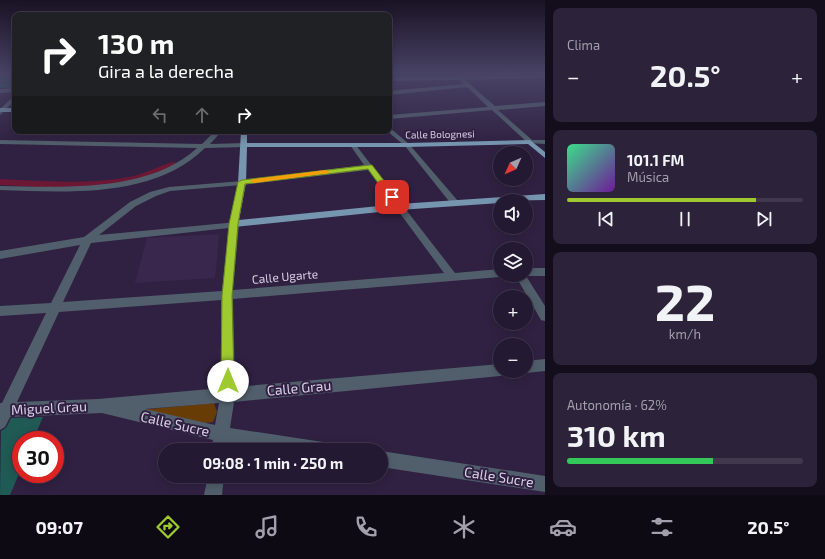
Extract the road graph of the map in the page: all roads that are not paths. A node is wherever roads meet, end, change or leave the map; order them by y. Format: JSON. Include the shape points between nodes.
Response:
{"nodes":[{"id":1,"x":481,"y":97,"type":"edge"},
{"id":2,"x":12,"y":100,"type":"edge"},
{"id":3,"x":545,"y":104,"type":"edge"},
{"id":4,"x":493,"y":108,"type":"junction"},
{"id":5,"x":12,"y":110,"type":"edge"},
{"id":6,"x":1,"y":111,"type":"edge"},
{"id":7,"x":392,"y":117,"type":"edge"},
{"id":8,"x":392,"y":132,"type":"edge"},
{"id":9,"x":216,"y":134,"type":"edge"},
{"id":10,"x":244,"y":134,"type":"edge"},
{"id":11,"x":0,"y":142,"type":"edge"},
{"id":12,"x":530,"y":142,"type":"junction"},
{"id":13,"x":545,"y":142,"type":"edge"},
{"id":14,"x":245,"y":145,"type":"junction"},
{"id":15,"x":354,"y":145,"type":"junction"},
{"id":16,"x":407,"y":145,"type":"junction"},
{"id":17,"x":206,"y":146,"type":"junction"},
{"id":18,"x":545,"y":156,"type":"edge"},
{"id":19,"x":370,"y":167,"type":"junction"},
{"id":20,"x":242,"y":182,"type":"junction"},
{"id":21,"x":0,"y":188,"type":"edge"},
{"id":22,"x":545,"y":197,"type":"edge"},
{"id":23,"x":455,"y":203,"type":"junction"},
{"id":24,"x":399,"y":207,"type":"junction"},
{"id":25,"x":234,"y":224,"type":"junction"},
{"id":26,"x":87,"y":240,"type":"junction"},
{"id":27,"x":0,"y":255,"type":"edge"},
{"id":28,"x":533,"y":272,"type":"edge"},
{"id":29,"x":545,"y":272,"type":"edge"},
{"id":30,"x":493,"y":273,"type":"edge"},
{"id":31,"x":452,"y":276,"type":"junction"},
{"id":32,"x":524,"y":282,"type":"edge"},
{"id":33,"x":227,"y":296,"type":"junction"},
{"id":34,"x":54,"y":306,"type":"junction"},
{"id":35,"x":0,"y":311,"type":"edge"},
{"id":36,"x":545,"y":316,"type":"edge"},
{"id":37,"x":545,"y":366,"type":"edge"},
{"id":38,"x":533,"y":367,"type":"edge"},
{"id":39,"x":493,"y":371,"type":"edge"},
{"id":40,"x":228,"y":395,"type":"junction"},
{"id":41,"x":98,"y":406,"type":"junction"},
{"id":42,"x":2,"y":414,"type":"edge"},
{"id":43,"x":221,"y":434,"type":"junction"},
{"id":44,"x":220,"y":443,"type":"edge"},
{"id":45,"x":278,"y":443,"type":"edge"},
{"id":46,"x":388,"y":460,"type":"edge"},
{"id":47,"x":215,"y":483,"type":"edge"},
{"id":48,"x":545,"y":484,"type":"edge"},
{"id":49,"x":213,"y":495,"type":"edge"}],
"edges":[{"from":1,"to":4,"type":"street"},
{"from":2,"to":6,"type":"street"},
{"from":3,"to":4,"type":"street"},
{"from":4,"to":7,"type":"street"},
{"from":4,"to":12,"type":"street"},
{"from":5,"to":6,"type":"main road"},
{"from":8,"to":16,"type":"street"},
{"from":9,"to":17,"type":"street"},
{"from":10,"to":14,"type":"main road"},
{"from":11,"to":17,"type":"street","name":"Calle Bolognesi"},
{"from":12,"to":13,"type":"street","name":"Calle Bolognesi"},
{"from":12,"to":16,"type":"main road","name":"Calle Bolognesi"},
{"from":12,"to":18,"type":"main road"},
{"from":14,"to":15,"type":"main road","name":"Calle Bolognesi"},
{"from":14,"to":17,"type":"street","name":"Calle Bolognesi"},
{"from":14,"to":20,"type":"main road"},
{"from":15,"to":16,"type":"main road","name":"Calle Bolognesi"},
{"from":15,"to":19,"type":"street"},
{"from":16,"to":23,"type":"street"},
{"from":17,"to":21,"type":"street","via":[[178,166],[142,181],[84,189]]},
{"from":19,"to":20,"type":"street"},
{"from":19,"to":24,"type":"street"},
{"from":20,"to":25,"type":"main road"},
{"from":20,"to":26,"type":"street","via":[[169,189],[153,194],[133,204]]},
{"from":22,"to":23,"type":"main road"},
{"from":23,"to":24,"type":"main road"},
{"from":24,"to":25,"type":"main road"},
{"from":24,"to":31,"type":"street"},
{"from":25,"to":26,"type":"street"},
{"from":25,"to":33,"type":"street"},
{"from":26,"to":27,"type":"street"},
{"from":26,"to":34,"type":"street"},
{"from":28,"to":29,"type":"street"},
{"from":30,"to":31,"type":"street","name":"Calle Ugarte"},
{"from":31,"to":33,"type":"street","name":"Calle Ugarte"},
{"from":32,"to":36,"type":"street"},
{"from":33,"to":34,"type":"street","name":"Calle Ugarte"},
{"from":33,"to":40,"type":"street"},
{"from":34,"to":35,"type":"street","name":"Calle Ugarte"},
{"from":34,"to":42,"type":"street"},
{"from":37,"to":38,"type":"street"},
{"from":39,"to":40,"type":"street","name":"Calle Grau"},
{"from":40,"to":41,"type":"street","name":"Calle Grau"},
{"from":40,"to":43,"type":"street"},
{"from":41,"to":42,"type":"street","name":"Miguel Grau"},
{"from":41,"to":43,"type":"street","name":"Calle Sucre"},
{"from":43,"to":44,"type":"street"},
{"from":43,"to":45,"type":"street","name":"Calle Sucre"},
{"from":46,"to":48,"type":"street","name":"Calle Sucre"},
{"from":47,"to":49,"type":"street"}]}
